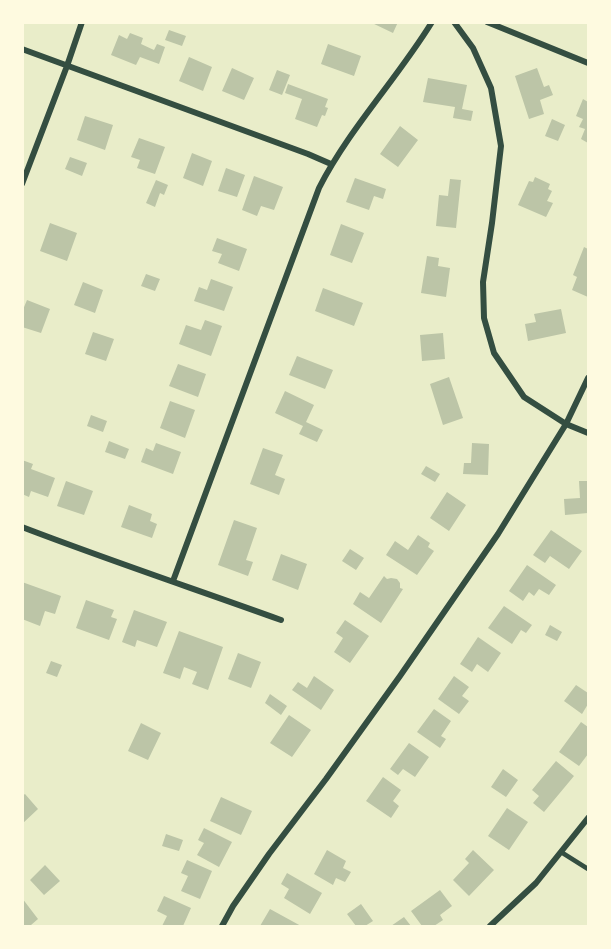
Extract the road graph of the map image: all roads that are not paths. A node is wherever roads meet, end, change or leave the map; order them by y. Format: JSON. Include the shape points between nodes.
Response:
{"nodes":[{"id":1,"x":82,"y":22,"type":"edge"},
{"id":2,"x":432,"y":22,"type":"edge"},
{"id":3,"x":454,"y":22,"type":"edge"},
{"id":4,"x":487,"y":22,"type":"edge"},
{"id":5,"x":22,"y":49,"type":"edge"},
{"id":6,"x":588,"y":63,"type":"edge"},
{"id":7,"x":68,"y":66,"type":"junction"},
{"id":8,"x":331,"y":164,"type":"junction"},
{"id":9,"x":22,"y":184,"type":"edge"},
{"id":10,"x":588,"y":378,"type":"edge"},
{"id":11,"x":566,"y":424,"type":"junction"},
{"id":12,"x":588,"y":433,"type":"edge"},
{"id":13,"x":22,"y":527,"type":"edge"},
{"id":14,"x":173,"y":581,"type":"junction"},
{"id":15,"x":281,"y":620,"type":"dead end"},
{"id":16,"x":588,"y":818,"type":"edge"},
{"id":17,"x":561,"y":852,"type":"junction"},
{"id":18,"x":588,"y":869,"type":"edge"},
{"id":19,"x":222,"y":927,"type":"edge"},
{"id":20,"x":490,"y":927,"type":"edge"}],
"edges":[{"from":1,"to":7,"type":"street"},
{"from":2,"to":8,"type":"street"},
{"from":3,"to":11,"type":"street","via":[[473,48],[491,88],[501,146],[483,282],[484,318],[494,353],[524,397]]},
{"from":4,"to":6,"type":"street"},
{"from":5,"to":7,"type":"street"},
{"from":7,"to":8,"type":"street"},
{"from":7,"to":9,"type":"street"},
{"from":8,"to":14,"type":"street"},
{"from":10,"to":11,"type":"street"},
{"from":11,"to":12,"type":"street"},
{"from":11,"to":19,"type":"street","via":[[498,534],[269,854]]},
{"from":13,"to":14,"type":"street"},
{"from":14,"to":15,"type":"street"},
{"from":16,"to":17,"type":"street"},
{"from":17,"to":18,"type":"lane"},
{"from":17,"to":20,"type":"street","via":[[536,883]]}]}
